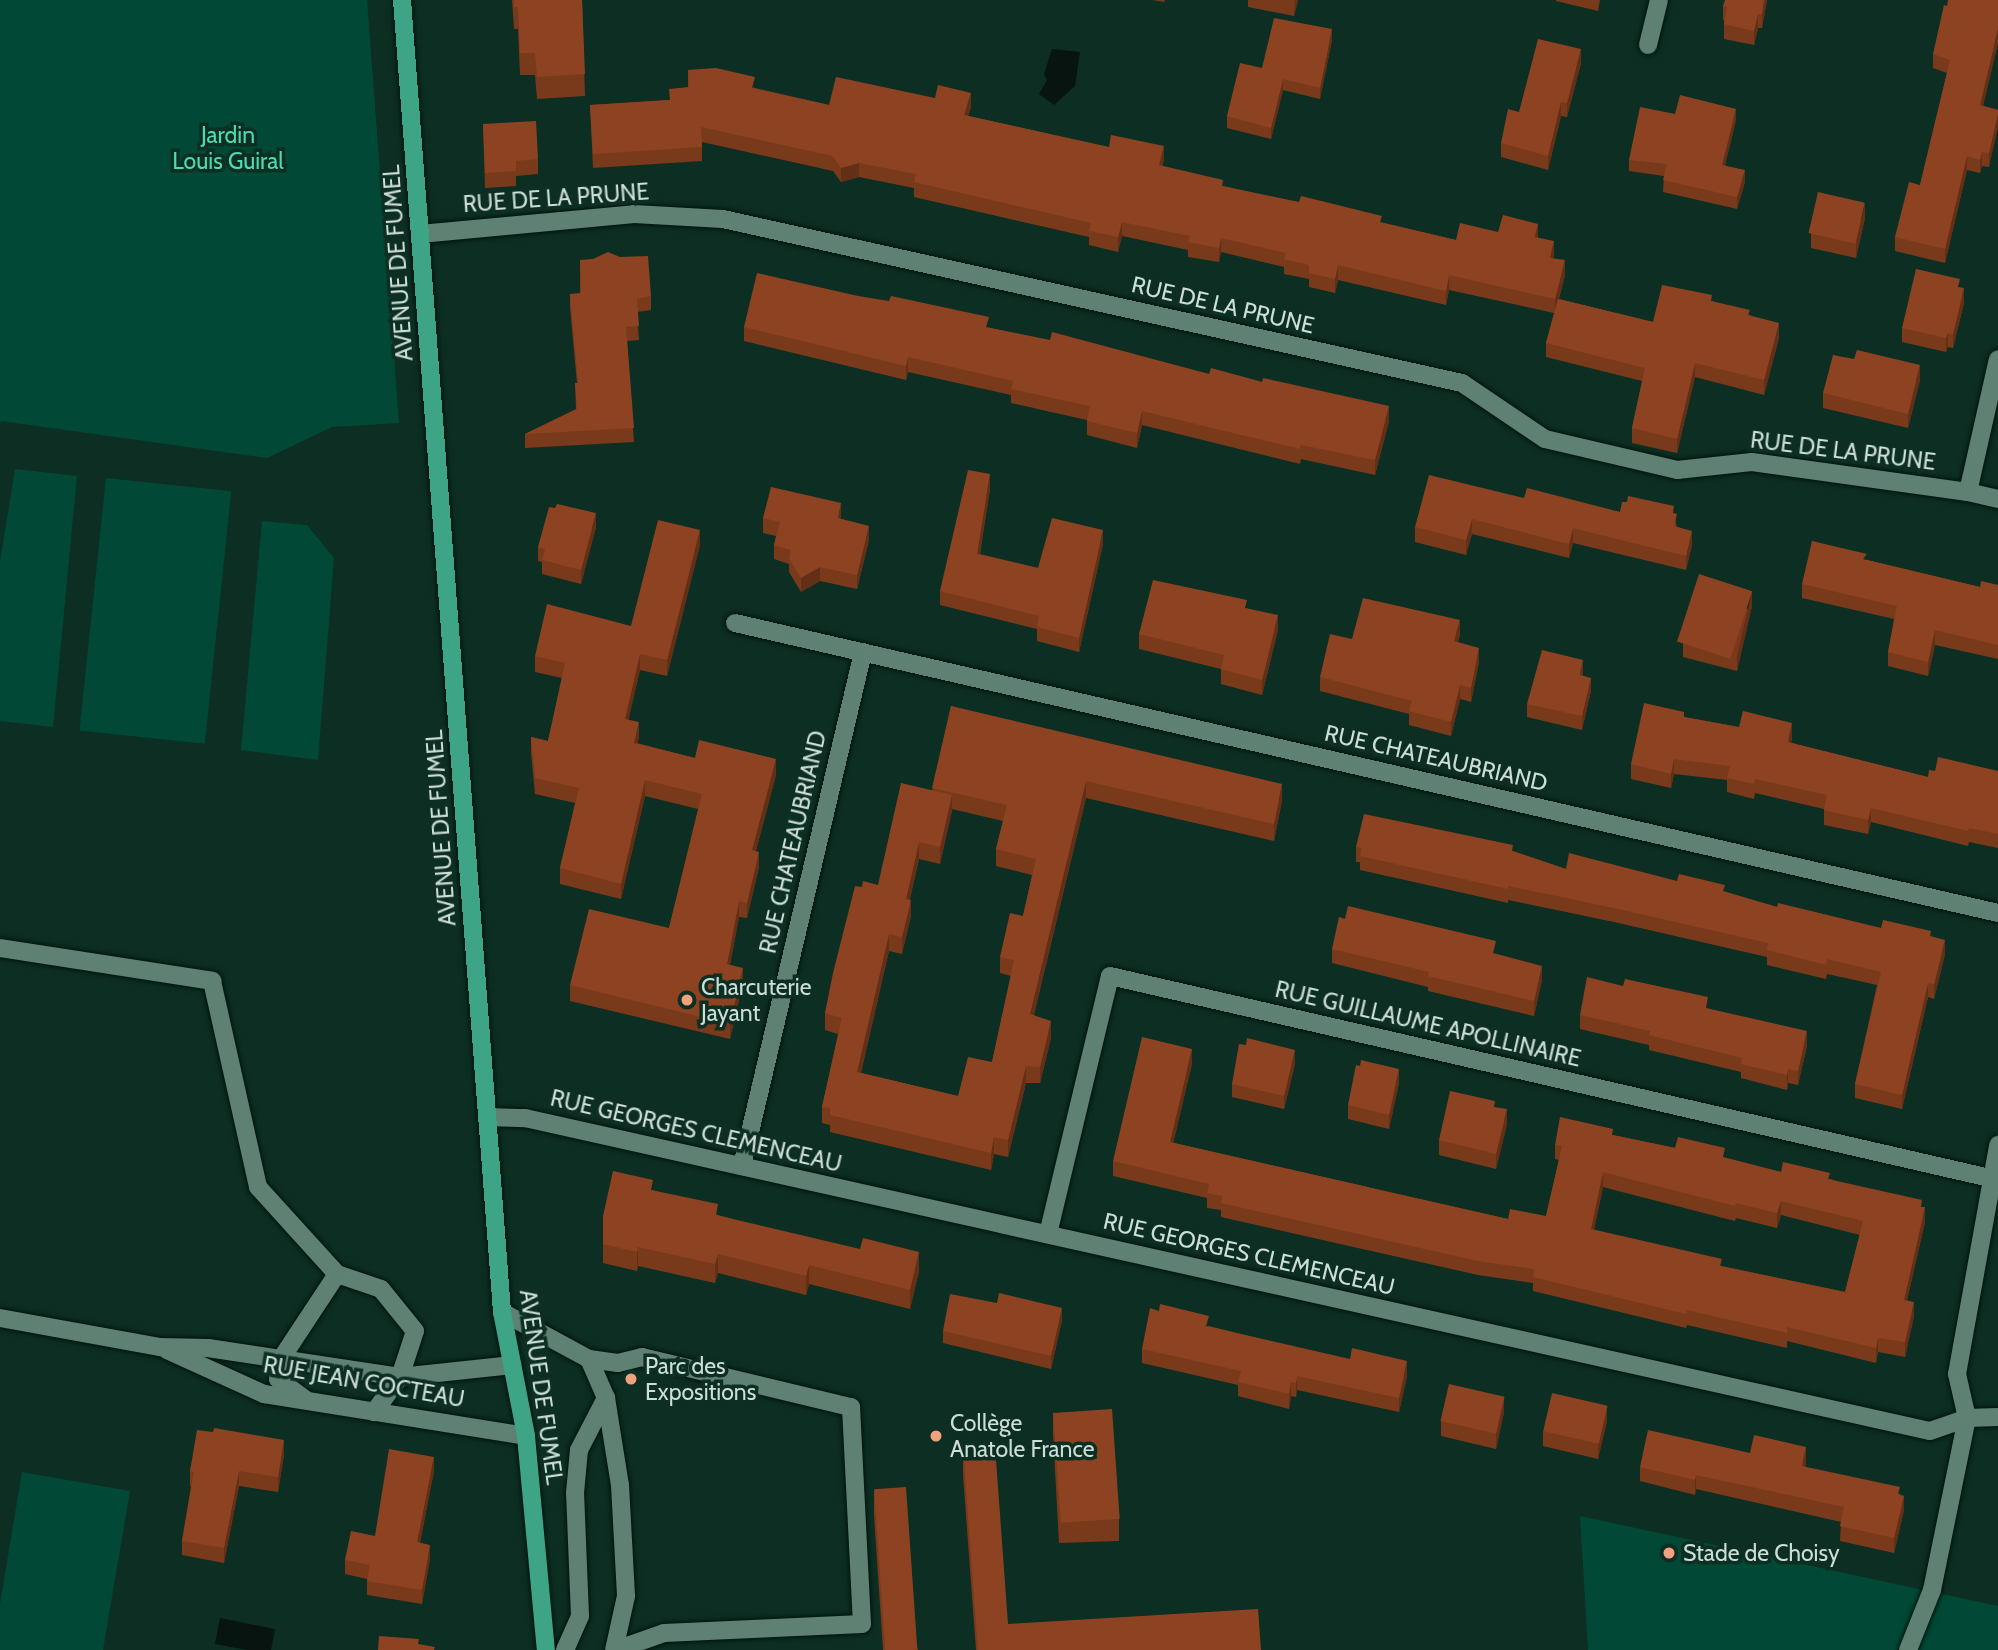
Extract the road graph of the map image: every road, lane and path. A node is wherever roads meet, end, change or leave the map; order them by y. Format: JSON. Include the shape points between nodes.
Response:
{"nodes":[{"id":1,"x":402,"y":0,"type":"edge"},
{"id":2,"x":1659,"y":0,"type":"edge"},
{"id":3,"x":1648,"y":45,"type":"dead end"},
{"id":4,"x":420,"y":234,"type":"junction"},
{"id":5,"x":1998,"y":359,"type":"edge"},
{"id":6,"x":1968,"y":492,"type":"junction"},
{"id":7,"x":1998,"y":499,"type":"edge"},
{"id":8,"x":735,"y":623,"type":"dead end"},
{"id":9,"x":863,"y":652,"type":"junction"},
{"id":10,"x":1998,"y":913,"type":"edge"},
{"id":11,"x":0,"y":948,"type":"edge"},
{"id":12,"x":488,"y":1117,"type":"junction"},
{"id":13,"x":1998,"y":1145,"type":"edge"},
{"id":14,"x":742,"y":1166,"type":"junction"},
{"id":15,"x":1994,"y":1180,"type":"junction"},
{"id":16,"x":1048,"y":1234,"type":"junction"},
{"id":17,"x":337,"y":1274,"type":"junction"},
{"id":18,"x":502,"y":1312,"type":"junction"},
{"id":19,"x":0,"y":1318,"type":"edge"},
{"id":20,"x":160,"y":1347,"type":"junction"},
{"id":21,"x":281,"y":1359,"type":"junction"},
{"id":22,"x":589,"y":1359,"type":"junction"},
{"id":23,"x":512,"y":1366,"type":"junction"},
{"id":24,"x":400,"y":1377,"type":"junction"},
{"id":25,"x":606,"y":1398,"type":"junction"},
{"id":26,"x":309,"y":1401,"type":"junction"},
{"id":27,"x":374,"y":1412,"type":"junction"},
{"id":28,"x":1967,"y":1418,"type":"junction"},
{"id":29,"x":1998,"y":1418,"type":"edge"},
{"id":30,"x":526,"y":1436,"type":"junction"},
{"id":31,"x":546,"y":1650,"type":"edge"},
{"id":32,"x":565,"y":1650,"type":"edge"},
{"id":33,"x":615,"y":1650,"type":"edge"},
{"id":34,"x":1908,"y":1650,"type":"edge"}],
"edges":[{"from":1,"to":4,"type":"main road","name":"AVENUE DE FUMEL"},
{"from":2,"to":3,"type":"street"},
{"from":4,"to":6,"type":"street","name":"RUE DE LA PRUNE","via":[[634,214],[723,219],[1462,383],[1545,439],[1677,470],[1752,462]]},
{"from":4,"to":12,"type":"main road","name":"AVENUE DE FUMEL"},
{"from":5,"to":6,"type":"street"},
{"from":6,"to":7,"type":"street","name":"RUE DE LA PRUNE"},
{"from":8,"to":9,"type":"street","name":"RUE CHATEAUBRIAND"},
{"from":9,"to":10,"type":"street","name":"RUE CHATEAUBRIAND"},
{"from":9,"to":14,"type":"street","name":"RUE CHATEAUBRIAND"},
{"from":11,"to":17,"type":"street","via":[[212,981],[258,1187]]},
{"from":12,"to":14,"type":"street","name":"RUE GEORGES CLEMENCEAU","via":[[525,1118]]},
{"from":12,"to":18,"type":"main road","name":"AVENUE DE FUMEL"},
{"from":13,"to":15,"type":"street"},
{"from":14,"to":16,"type":"street","name":"RUE GEORGES CLEMENCEAU"},
{"from":15,"to":16,"type":"street","name":"RUE GUILLAUME APOLLINAIRE","via":[[1110,976]]},
{"from":15,"to":28,"type":"street","via":[[1957,1374]]},
{"from":16,"to":28,"type":"street","name":"RUE GEORGES CLEMENCEAU","via":[[1930,1432]]},
{"from":17,"to":21,"type":"street"},
{"from":17,"to":24,"type":"street","via":[[381,1289],[415,1332]]},
{"from":18,"to":22,"type":"street"},
{"from":18,"to":23,"type":"main road","name":"AVENUE DE FUMEL"},
{"from":19,"to":20,"type":"street","name":"RUE JEAN COCTEAU"},
{"from":20,"to":21,"type":"street","name":"RUE JEAN COCTEAU","via":[[208,1348]]},
{"from":20,"to":26,"type":"street","name":"RUE JEAN COCTEAU","via":[[264,1394]]},
{"from":21,"to":24,"type":"street","name":"RUE JEAN COCTEAU"},
{"from":21,"to":26,"type":"street","via":[[278,1379]]},
{"from":22,"to":25,"type":"street"},
{"from":22,"to":33,"type":"street","via":[[618,1363],[642,1357],[851,1407],[862,1624],[664,1633]]},
{"from":23,"to":24,"type":"street","name":"RUE JEAN COCTEAU"},
{"from":23,"to":30,"type":"main road","name":"AVENUE DE FUMEL"},
{"from":24,"to":27,"type":"street"},
{"from":25,"to":32,"type":"street","via":[[579,1450],[575,1493],[580,1616]]},
{"from":25,"to":33,"type":"street","via":[[620,1485],[625,1596]]},
{"from":26,"to":27,"type":"street","name":"RUE JEAN COCTEAU"},
{"from":27,"to":30,"type":"street","name":"RUE JEAN COCTEAU"},
{"from":28,"to":29,"type":"street","name":"RUE GEORGES CLEMENCEAU"},
{"from":28,"to":34,"type":"street","via":[[1932,1590]]},
{"from":30,"to":31,"type":"main road","name":"AVENUE DE FUMEL"}]}
